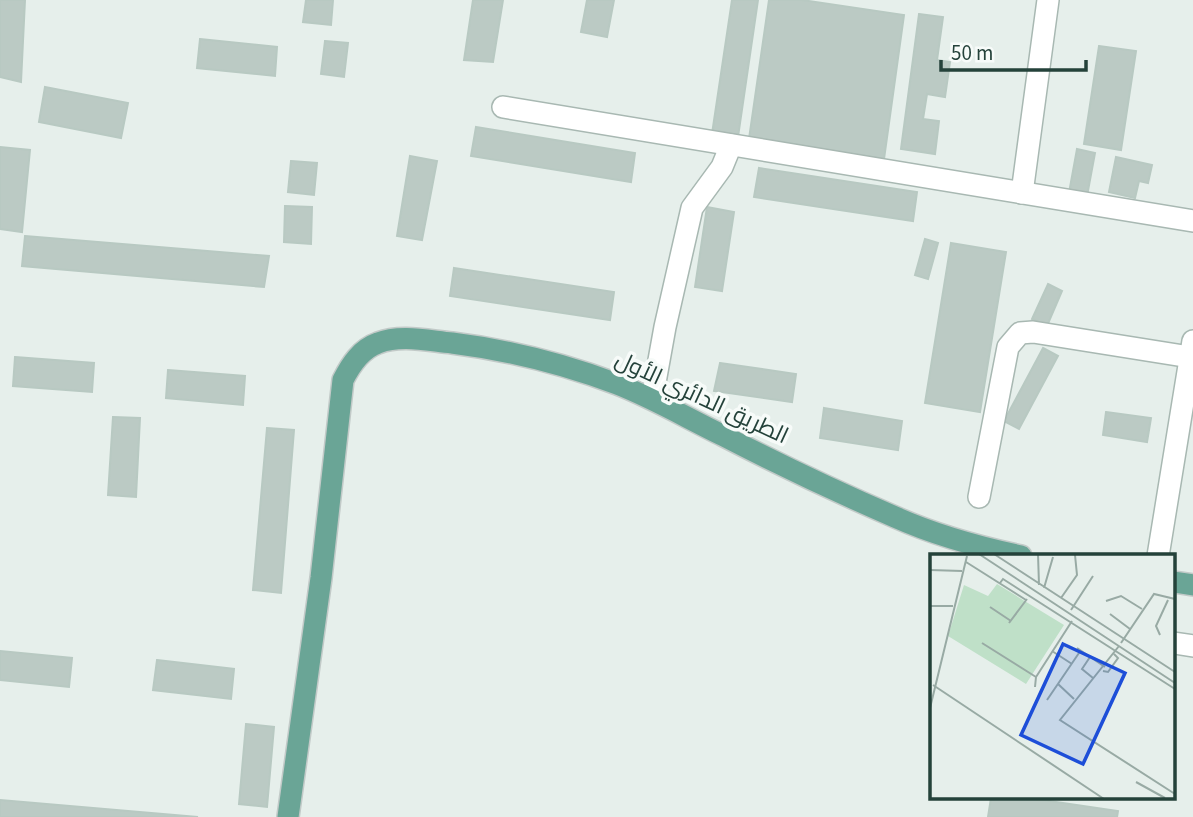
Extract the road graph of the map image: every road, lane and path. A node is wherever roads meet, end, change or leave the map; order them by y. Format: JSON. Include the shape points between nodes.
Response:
{"nodes":[{"id":1,"x":1048,"y":0,"type":"edge"},
{"id":2,"x":503,"y":107,"type":"dead end"},
{"id":3,"x":732,"y":145,"type":"junction"},
{"id":4,"x":1021,"y":193,"type":"junction"},
{"id":5,"x":1193,"y":221,"type":"edge"},
{"id":6,"x":1192,"y":349,"type":"edge"},
{"id":7,"x":652,"y":399,"type":"junction"},
{"id":8,"x":979,"y":497,"type":"dead end"},
{"id":9,"x":1014,"y":554,"type":"edge"},
{"id":10,"x":1158,"y":554,"type":"edge"},
{"id":11,"x":288,"y":817,"type":"edge"}],
"edges":[{"from":1,"to":4,"type":"street"},
{"from":2,"to":3,"type":"street"},
{"from":3,"to":4,"type":"street"},
{"from":3,"to":7,"type":"street","via":[[722,167],[691,208]]},
{"from":4,"to":5,"type":"street"},
{"from":6,"to":8,"type":"street","via":[[1020,333],[1008,346]]},
{"from":6,"to":10,"type":"street"},
{"from":7,"to":9,"type":"main road","name":"الطريق الدائري الأول","via":[[897,518]]},
{"from":7,"to":11,"type":"main road","name":"الطريق الدائري الأول","via":[[543,360],[459,344],[388,340],[369,347],[354,361],[343,380]]}]}
